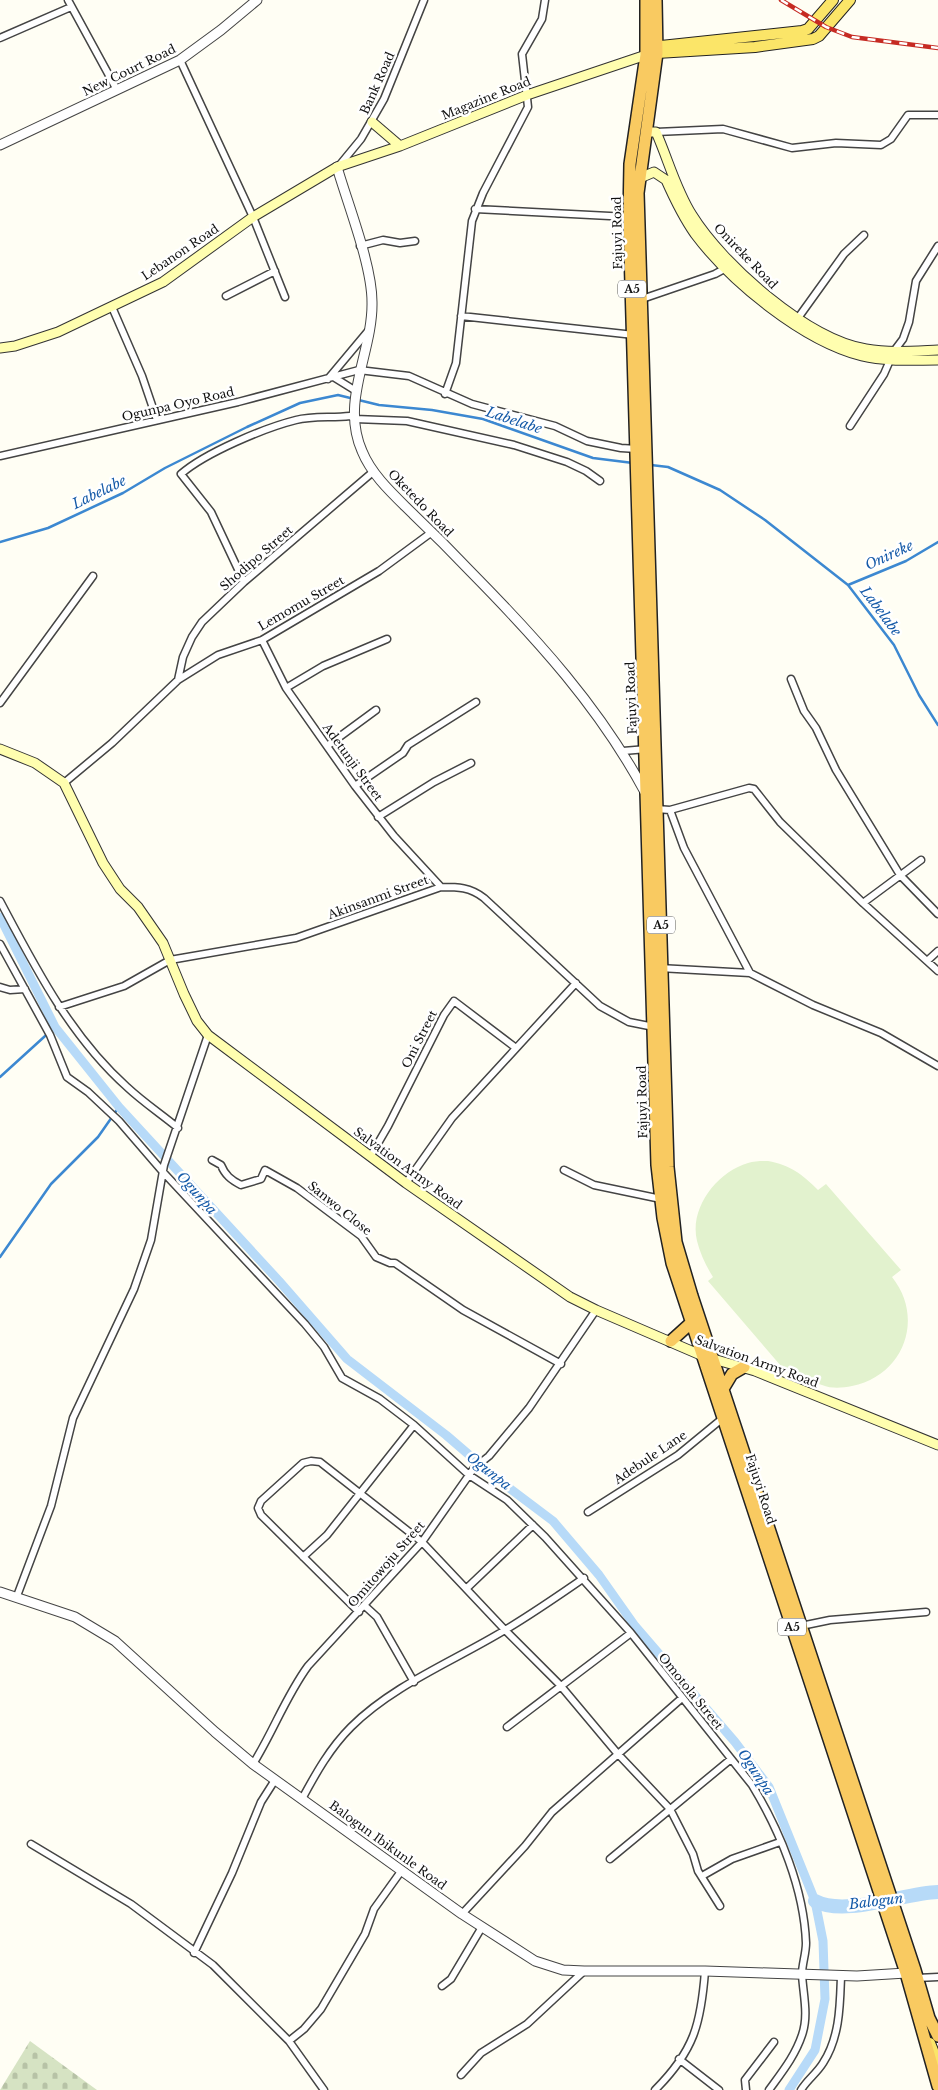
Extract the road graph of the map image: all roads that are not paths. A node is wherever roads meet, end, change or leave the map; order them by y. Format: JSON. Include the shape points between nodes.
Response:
{"nodes":[{"id":1,"x":68,"y":0,"type":"edge"},
{"id":2,"x":257,"y":0,"type":"edge"},
{"id":3,"x":424,"y":0,"type":"edge"},
{"id":4,"x":545,"y":0,"type":"edge"},
{"id":5,"x":646,"y":0,"type":"edge"},
{"id":6,"x":656,"y":0,"type":"edge"},
{"id":7,"x":832,"y":0,"type":"edge"},
{"id":8,"x":850,"y":0,"type":"edge"},
{"id":9,"x":71,"y":7,"type":"junction"},
{"id":10,"x":802,"y":31,"type":"junction"},
{"id":11,"x":0,"y":38,"type":"edge"},
{"id":12,"x":813,"y":39,"type":"junction"},
{"id":13,"x":653,"y":51,"type":"junction"},
{"id":14,"x":180,"y":60,"type":"junction"},
{"id":15,"x":116,"y":90,"type":"junction"},
{"id":16,"x":527,"y":94,"type":"junction"},
{"id":17,"x":938,"y":116,"type":"edge"},
{"id":18,"x":372,"y":122,"type":"junction"},
{"id":19,"x":651,"y":132,"type":"junction"},
{"id":20,"x":0,"y":144,"type":"edge"},
{"id":21,"x":400,"y":146,"type":"junction"},
{"id":22,"x":337,"y":167,"type":"junction"},
{"id":23,"x":640,"y":178,"type":"junction"},
{"id":24,"x":476,"y":209,"type":"junction"},
{"id":25,"x":253,"y":217,"type":"junction"},
{"id":26,"x":629,"y":217,"type":"junction"},
{"id":27,"x":864,"y":235,"type":"dead end"},
{"id":28,"x":415,"y":241,"type":"dead end"},
{"id":29,"x":360,"y":246,"type":"junction"},
{"id":30,"x":938,"y":246,"type":"edge"},
{"id":31,"x":726,"y":268,"type":"junction"},
{"id":32,"x":275,"y":271,"type":"junction"},
{"id":33,"x":226,"y":296,"type":"dead end"},
{"id":34,"x":285,"y":296,"type":"dead end"},
{"id":35,"x":642,"y":299,"type":"junction"},
{"id":36,"x":112,"y":307,"type":"junction"},
{"id":37,"x":461,"y":316,"type":"junction"},
{"id":38,"x":798,"y":318,"type":"junction"},
{"id":39,"x":370,"y":329,"type":"junction"},
{"id":40,"x":634,"y":334,"type":"junction"},
{"id":41,"x":0,"y":348,"type":"edge"},
{"id":42,"x":938,"y":350,"type":"edge"},
{"id":43,"x":893,"y":355,"type":"junction"},
{"id":44,"x":938,"y":360,"type":"edge"},
{"id":45,"x":359,"y":370,"type":"junction"},
{"id":46,"x":335,"y":378,"type":"junction"},
{"id":47,"x":328,"y":379,"type":"junction"},
{"id":48,"x":356,"y":393,"type":"junction"},
{"id":49,"x":445,"y":394,"type":"junction"},
{"id":50,"x":355,"y":416,"type":"junction"},
{"id":51,"x":157,"y":420,"type":"junction"},
{"id":52,"x":850,"y":426,"type":"dead end"},
{"id":53,"x":641,"y":453,"type":"junction"},
{"id":54,"x":0,"y":456,"type":"edge"},
{"id":55,"x":374,"y":471,"type":"junction"},
{"id":56,"x":600,"y":481,"type":"dead end"},
{"id":57,"x":432,"y":532,"type":"junction"},
{"id":58,"x":94,"y":576,"type":"dead end"},
{"id":59,"x":244,"y":582,"type":"junction"},
{"id":60,"x":262,"y":640,"type":"junction"},
{"id":61,"x":387,"y":640,"type":"dead end"},
{"id":62,"x":791,"y":679,"type":"dead end"},
{"id":63,"x":178,"y":680,"type":"junction"},
{"id":64,"x":286,"y":688,"type":"junction"},
{"id":65,"x":476,"y":702,"type":"dead end"},
{"id":66,"x":0,"y":703,"type":"edge"},
{"id":67,"x":376,"y":710,"type":"dead end"},
{"id":68,"x":327,"y":746,"type":"junction"},
{"id":69,"x":0,"y":749,"type":"edge"},
{"id":70,"x":650,"y":749,"type":"junction"},
{"id":71,"x":623,"y":751,"type":"junction"},
{"id":72,"x":471,"y":764,"type":"dead end"},
{"id":73,"x":64,"y":783,"type":"junction"},
{"id":74,"x":355,"y":786,"type":"junction"},
{"id":75,"x":647,"y":794,"type":"junction"},
{"id":76,"x":656,"y":809,"type":"junction"},
{"id":77,"x":670,"y":810,"type":"junction"},
{"id":78,"x":378,"y":816,"type":"junction"},
{"id":79,"x":921,"y":860,"type":"dead end"},
{"id":80,"x":900,"y":875,"type":"junction"},
{"id":81,"x":441,"y":886,"type":"junction"},
{"id":82,"x":0,"y":901,"type":"edge"},
{"id":83,"x":863,"y":903,"type":"junction"},
{"id":84,"x":938,"y":914,"type":"edge"},
{"id":85,"x":0,"y":944,"type":"edge"},
{"id":86,"x":938,"y":951,"type":"edge"},
{"id":87,"x":170,"y":960,"type":"junction"},
{"id":88,"x":927,"y":961,"type":"junction"},
{"id":89,"x":658,"y":968,"type":"junction"},
{"id":90,"x":938,"y":970,"type":"edge"},
{"id":91,"x":750,"y":973,"type":"junction"},
{"id":92,"x":576,"y":984,"type":"junction"},
{"id":93,"x":0,"y":988,"type":"edge"},
{"id":94,"x":25,"y":988,"type":"junction"},
{"id":95,"x":60,"y":1007,"type":"junction"},
{"id":96,"x":660,"y":1027,"type":"junction"},
{"id":97,"x":208,"y":1035,"type":"junction"},
{"id":98,"x":516,"y":1048,"type":"junction"},
{"id":99,"x":938,"y":1066,"type":"edge"},
{"id":100,"x":178,"y":1128,"type":"junction"},
{"id":101,"x":370,"y":1157,"type":"junction"},
{"id":102,"x":212,"y":1160,"type":"dead end"},
{"id":103,"x":164,"y":1168,"type":"junction"},
{"id":104,"x":564,"y":1170,"type":"dead end"},
{"id":105,"x":406,"y":1183,"type":"junction"},
{"id":106,"x":661,"y":1199,"type":"junction"},
{"id":107,"x":596,"y":1310,"type":"junction"},
{"id":108,"x":692,"y":1322,"type":"junction"},
{"id":109,"x":670,"y":1341,"type":"junction"},
{"id":110,"x":708,"y":1358,"type":"junction"},
{"id":111,"x":560,"y":1364,"type":"junction"},
{"id":112,"x":744,"y":1367,"type":"junction"},
{"id":113,"x":724,"y":1389,"type":"junction"},
{"id":114,"x":723,"y":1418,"type":"junction"},
{"id":115,"x":414,"y":1425,"type":"junction"},
{"id":116,"x":938,"y":1445,"type":"edge"},
{"id":117,"x":469,"y":1476,"type":"junction"},
{"id":118,"x":360,"y":1493,"type":"junction"},
{"id":119,"x":588,"y":1512,"type":"dead end"},
{"id":120,"x":533,"y":1525,"type":"junction"},
{"id":121,"x":422,"y":1542,"type":"junction"},
{"id":122,"x":303,"y":1557,"type":"junction"},
{"id":123,"x":584,"y":1578,"type":"junction"},
{"id":124,"x":467,"y":1588,"type":"junction"},
{"id":125,"x":0,"y":1592,"type":"edge"},
{"id":126,"x":17,"y":1596,"type":"junction"},
{"id":127,"x":365,"y":1606,"type":"junction"},
{"id":128,"x":359,"y":1612,"type":"junction"},
{"id":129,"x":926,"y":1612,"type":"dead end"},
{"id":130,"x":802,"y":1626,"type":"junction"},
{"id":131,"x":505,"y":1630,"type":"junction"},
{"id":132,"x":631,"y":1633,"type":"junction"},
{"id":133,"x":414,"y":1682,"type":"junction"},
{"id":134,"x":560,"y":1685,"type":"junction"},
{"id":135,"x":682,"y":1698,"type":"junction"},
{"id":136,"x":507,"y":1727,"type":"dead end"},
{"id":137,"x":618,"y":1753,"type":"junction"},
{"id":138,"x":731,"y":1759,"type":"junction"},
{"id":139,"x":254,"y":1764,"type":"junction"},
{"id":140,"x":274,"y":1780,"type":"junction"},
{"id":141,"x":302,"y":1799,"type":"junction"},
{"id":142,"x":670,"y":1809,"type":"junction"},
{"id":143,"x":780,"y":1842,"type":"junction"},
{"id":144,"x":31,"y":1844,"type":"dead end"},
{"id":145,"x":610,"y":1859,"type":"dead end"},
{"id":146,"x":402,"y":1870,"type":"junction"},
{"id":147,"x":702,"y":1876,"type":"junction"},
{"id":148,"x":887,"y":1901,"type":"junction"},
{"id":149,"x":720,"y":1906,"type":"dead end"},
{"id":150,"x":462,"y":1914,"type":"junction"},
{"id":151,"x":482,"y":1928,"type":"junction"},
{"id":152,"x":194,"y":1953,"type":"junction"},
{"id":153,"x":584,"y":1971,"type":"junction"},
{"id":154,"x":705,"y":1971,"type":"junction"},
{"id":155,"x":802,"y":1973,"type":"junction"},
{"id":156,"x":906,"y":1973,"type":"junction"},
{"id":157,"x":837,"y":1976,"type":"junction"},
{"id":158,"x":938,"y":1977,"type":"edge"},
{"id":159,"x":918,"y":1978,"type":"junction"},
{"id":160,"x":442,"y":1986,"type":"dead end"},
{"id":161,"x":925,"y":2019,"type":"junction"},
{"id":162,"x":935,"y":2038,"type":"edge"},
{"id":163,"x":289,"y":2040,"type":"junction"},
{"id":164,"x":774,"y":2042,"type":"dead end"},
{"id":165,"x":679,"y":2059,"type":"junction"},
{"id":166,"x":938,"y":2063,"type":"edge"},
{"id":167,"x":461,"y":2075,"type":"dead end"},
{"id":168,"x":938,"y":2086,"type":"edge"},
{"id":169,"x":324,"y":2090,"type":"edge"},
{"id":170,"x":655,"y":2090,"type":"edge"},
{"id":171,"x":719,"y":2090,"type":"edge"},
{"id":172,"x":746,"y":2090,"type":"edge"},
{"id":173,"x":769,"y":2090,"type":"edge"},
{"id":174,"x":801,"y":2090,"type":"edge"}],
"edges":[{"from":1,"to":9,"type":"street"},
{"from":2,"to":14,"type":"street","name":"New Court Road"},
{"from":3,"to":18,"type":"street","name":"Bank Road"},
{"from":4,"to":16,"type":"street","via":[[542,19],[522,54]]},
{"from":5,"to":13,"type":"highway","number":"A5"},
{"from":6,"to":13,"type":"highway","number":"A5"},
{"from":7,"to":10,"type":"main road","via":[[808,29]]},
{"from":8,"to":12,"type":"main road"},
{"from":9,"to":11,"type":"street"},
{"from":9,"to":15,"type":"street"},
{"from":10,"to":12,"type":"main road"},
{"from":10,"to":13,"type":"main road","name":"Magazine Road"},
{"from":12,"to":13,"type":"main road","name":"Magazine Road","via":[[755,47]]},
{"from":13,"to":16,"type":"main road","name":"Magazine Road"},
{"from":13,"to":19,"type":"highway","number":"A5"},
{"from":13,"to":26,"type":"highway","name":"Fajuyi Road","number":"A5","via":[[630,164]]},
{"from":14,"to":15,"type":"street","name":"New Court Road"},
{"from":14,"to":25,"type":"street"},
{"from":15,"to":20,"type":"street","name":"New Court Road"},
{"from":16,"to":21,"type":"main road","name":"Magazine Road"},
{"from":16,"to":24,"type":"street","via":[[528,108],[524,118]]},
{"from":17,"to":19,"type":"street","via":[[908,115],[891,140],[881,145],[844,143],[792,148],[723,129]]},
{"from":18,"to":21,"type":"main road"},
{"from":18,"to":22,"type":"street","name":"Bank Road"},
{"from":19,"to":23,"type":"highway","name":"Fajuyi Road","number":"A5"},
{"from":19,"to":38,"type":"main road","name":"Onireke Road","via":[[700,226],[759,290]]},
{"from":21,"to":22,"type":"main road","name":"Magazine Road"},
{"from":22,"to":25,"type":"main road","name":"Lebanon Road"},
{"from":22,"to":29,"type":"street","name":"Oketedo Road"},
{"from":23,"to":31,"type":"main road","name":"Onireke Road","via":[[654,172],[666,180],[695,234]]},
{"from":23,"to":35,"type":"highway","name":"Fajuyi Road","number":"A5"},
{"from":24,"to":26,"type":"street"},
{"from":24,"to":37,"type":"street","via":[[468,243]]},
{"from":25,"to":32,"type":"street"},
{"from":25,"to":36,"type":"main road","name":"Lebanon Road","via":[[163,282]]},
{"from":26,"to":40,"type":"highway","name":"Fajuyi Road","number":"A5"},
{"from":27,"to":38,"type":"street","via":[[844,254]]},
{"from":28,"to":29,"type":"street","via":[[383,240]]},
{"from":29,"to":39,"type":"street","name":"Oketedo Road","via":[[372,285]]},
{"from":30,"to":43,"type":"street","via":[[916,281],[909,322]]},
{"from":31,"to":35,"type":"street"},
{"from":31,"to":43,"type":"main road","name":"Onireke Road","via":[[782,316],[812,336],[860,356]]},
{"from":32,"to":33,"type":"street"},
{"from":32,"to":34,"type":"street"},
{"from":35,"to":53,"type":"highway","name":"Fajuyi Road","number":"A5"},
{"from":36,"to":41,"type":"main road","name":"Lebanon Road","via":[[58,332]]},
{"from":36,"to":51,"type":"street"},
{"from":37,"to":40,"type":"street"},
{"from":37,"to":49,"type":"street","via":[[456,363]]},
{"from":38,"to":43,"type":"main road","name":"Onireke Road","via":[[815,330],[845,343]]},
{"from":39,"to":45,"type":"street","name":"Oketedo Road"},
{"from":39,"to":47,"type":"street"},
{"from":40,"to":53,"type":"highway","name":"Fajuyi Road","number":"A5"},
{"from":42,"to":43,"type":"main road","name":"Onireke Road"},
{"from":43,"to":44,"type":"main road","name":"Onireke Road"},
{"from":43,"to":52,"type":"street"},
{"from":45,"to":46,"type":"street","name":"Ogunpa Oyo Road"},
{"from":45,"to":48,"type":"street","name":"Oketedo Road"},
{"from":45,"to":49,"type":"street","via":[[409,376]]},
{"from":46,"to":47,"type":"street","name":"Ogunpa Oyo Road"},
{"from":46,"to":48,"type":"street"},
{"from":47,"to":51,"type":"street","name":"Ogunpa Oyo Road"},
{"from":48,"to":50,"type":"street","name":"Oketedo Road"},
{"from":49,"to":53,"type":"street","via":[[555,426],[587,441]]},
{"from":50,"to":55,"type":"street","name":"Oketedo Road","via":[[362,451]]},
{"from":50,"to":56,"type":"street","via":[[407,421],[514,445],[567,462]]},
{"from":50,"to":59,"type":"street","via":[[297,420],[241,440],[181,474],[211,512]]},
{"from":51,"to":54,"type":"street","name":"Ogunpa Oyo Road"},
{"from":53,"to":70,"type":"highway","name":"Fajuyi Road","number":"A5"},
{"from":55,"to":57,"type":"street","name":"Oketedo Road"},
{"from":55,"to":59,"type":"street","name":"Shodipo Street"},
{"from":57,"to":60,"type":"street","name":"Lemomu Street","via":[[379,571]]},
{"from":57,"to":71,"type":"street","name":"Oketedo Road","via":[[548,654]]},
{"from":58,"to":66,"type":"street"},
{"from":59,"to":63,"type":"street","name":"Shodipo Street","via":[[202,622],[183,657]]},
{"from":60,"to":63,"type":"street","name":"Lemomu Street","via":[[218,655]]},
{"from":60,"to":64,"type":"street","name":"Adetunji Street"},
{"from":61,"to":64,"type":"street","via":[[323,666]]},
{"from":62,"to":80,"type":"street","via":[[804,711],[836,770]]},
{"from":63,"to":73,"type":"street","name":"Lemomu Street"},
{"from":64,"to":68,"type":"street","name":"Adetunji Street"},
{"from":65,"to":74,"type":"street","via":[[408,745],[403,753]]},
{"from":67,"to":68,"type":"street"},
{"from":68,"to":74,"type":"street","name":"Adetunji Street"},
{"from":69,"to":73,"type":"main road","name":"Salvation Army Road","via":[[35,763]]},
{"from":70,"to":71,"type":"street"},
{"from":70,"to":75,"type":"highway","name":"Fajuyi Road","number":"A5"},
{"from":70,"to":76,"type":"highway","name":"Fajuyi Road","number":"A5"},
{"from":71,"to":75,"type":"street","name":"Oketedo Road"},
{"from":72,"to":78,"type":"street"},
{"from":73,"to":87,"type":"main road","name":"Salvation Army Road","via":[[103,863],[120,889],[151,924]]},
{"from":74,"to":78,"type":"street","name":"Adetunji Street"},
{"from":75,"to":89,"type":"highway","name":"Fajuyi Road","number":"A5"},
{"from":76,"to":77,"type":"street"},
{"from":76,"to":89,"type":"highway","name":"Fajuyi Road","number":"A5"},
{"from":77,"to":83,"type":"street","via":[[754,788],[780,822]]},
{"from":77,"to":91,"type":"street","via":[[684,848]]},
{"from":78,"to":81,"type":"street","name":"Adetunji Street"},
{"from":79,"to":80,"type":"street"},
{"from":80,"to":83,"type":"street"},
{"from":80,"to":84,"type":"street"},
{"from":81,"to":87,"type":"street","name":"Akinsanmi Street","via":[[296,938]]},
{"from":81,"to":92,"type":"street","name":"Akinsanmi Street","via":[[473,890]]},
{"from":82,"to":95,"type":"street"},
{"from":83,"to":88,"type":"street"},
{"from":85,"to":94,"type":"street","name":"Omotola Street"},
{"from":86,"to":88,"type":"street"},
{"from":87,"to":95,"type":"street","name":"Akinsanmi Street","via":[[124,986]]},
{"from":87,"to":97,"type":"main road","name":"Salvation Army Road","via":[[197,1021]]},
{"from":88,"to":90,"type":"street"},
{"from":89,"to":91,"type":"street"},
{"from":89,"to":96,"type":"highway","name":"Fajuyi Road","number":"A5"},
{"from":91,"to":99,"type":"street","via":[[813,1005],[881,1033]]},
{"from":92,"to":96,"type":"street","name":"Akinsanmi Street","via":[[614,1015],[642,1026]]},
{"from":92,"to":98,"type":"street"},
{"from":93,"to":94,"type":"street"},
{"from":94,"to":103,"type":"street","name":"Omotola Street","via":[[67,1077],[110,1112]]},
{"from":95,"to":100,"type":"street","via":[[78,1034],[126,1087]]},
{"from":96,"to":106,"type":"highway","name":"Fajuyi Road","number":"A5","via":[[657,1165]]},
{"from":96,"to":110,"type":"highway","name":"Fajuyi Road","number":"A5","via":[[676,1242]]},
{"from":97,"to":100,"type":"street"},
{"from":97,"to":101,"type":"main road","name":"Salvation Army Road"},
{"from":98,"to":101,"type":"street","name":"Oni Street","via":[[454,1001]]},
{"from":98,"to":105,"type":"street","via":[[452,1118]]},
{"from":100,"to":103,"type":"street"},
{"from":101,"to":105,"type":"main road","name":"Salvation Army Road"},
{"from":102,"to":111,"type":"street","name":"Sanwo Close","via":[[241,1185],[261,1179],[265,1170],[281,1177],[360,1236],[376,1257],[395,1263],[463,1310]]},
{"from":103,"to":115,"type":"street","name":"Omotola Street","via":[[305,1324],[324,1347],[342,1378],[380,1399]]},
{"from":103,"to":126,"type":"street","via":[[151,1240],[134,1289],[73,1418],[51,1506]]},
{"from":104,"to":106,"type":"street","via":[[594,1185]]},
{"from":105,"to":107,"type":"main road","name":"Salvation Army Road","via":[[548,1282]]},
{"from":106,"to":108,"type":"highway","name":"Fajuyi Road","number":"A5","via":[[672,1264]]},
{"from":107,"to":109,"type":"main road","name":"Salvation Army Road"},
{"from":107,"to":111,"type":"street","name":"Omitowoju Street"},
{"from":108,"to":109,"type":"highway"},
{"from":108,"to":110,"type":"highway","name":"Fajuyi Road","number":"A5"},
{"from":109,"to":110,"type":"main road","name":"Salvation Army Road"},
{"from":110,"to":112,"type":"main road","name":"Salvation Army Road"},
{"from":110,"to":113,"type":"highway","name":"Fajuyi Road","number":"A5"},
{"from":110,"to":114,"type":"highway","name":"Fajuyi Road","number":"A5"},
{"from":111,"to":117,"type":"street","name":"Omitowoju Street","via":[[529,1408]]},
{"from":112,"to":113,"type":"highway","via":[[732,1374]]},
{"from":112,"to":116,"type":"main road","name":"Salvation Army Road"},
{"from":113,"to":130,"type":"highway","name":"Fajuyi Road","number":"A5"},
{"from":114,"to":119,"type":"street","name":"Adebule Lane","via":[[678,1455]]},
{"from":114,"to":148,"type":"highway","name":"Fajuyi Road","number":"A5"},
{"from":115,"to":117,"type":"street","name":"Omotola Street"},
{"from":115,"to":118,"type":"street"},
{"from":117,"to":120,"type":"street","name":"Omotola Street","via":[[507,1500]]},
{"from":117,"to":121,"type":"street","name":"Omitowoju Street"},
{"from":118,"to":121,"type":"street"},
{"from":118,"to":122,"type":"street","via":[[327,1535]]},
{"from":118,"to":122,"type":"street","via":[[320,1462],[311,1461],[303,1463],[261,1501],[258,1508],[261,1515]]},
{"from":120,"to":123,"type":"street","name":"Omotola Street"},
{"from":120,"to":124,"type":"street"},
{"from":121,"to":124,"type":"street"},
{"from":121,"to":127,"type":"street","name":"Omitowoju Street"},
{"from":122,"to":128,"type":"street"},
{"from":123,"to":131,"type":"street"},
{"from":123,"to":132,"type":"street","name":"Omotola Street"},
{"from":124,"to":131,"type":"street"},
{"from":125,"to":126,"type":"street","name":"Balogun Ibikunle Road"},
{"from":126,"to":139,"type":"street","name":"Balogun Ibikunle Road","via":[[74,1617],[115,1641]]},
{"from":127,"to":128,"type":"street","name":"Omitowoju Street"},
{"from":127,"to":133,"type":"street","via":[[377,1617]]},
{"from":128,"to":139,"type":"street","name":"Omitowoju Street","via":[[298,1679]]},
{"from":129,"to":130,"type":"street","via":[[830,1620]]},
{"from":130,"to":148,"type":"highway","name":"Fajuyi Road","number":"A5"},
{"from":131,"to":133,"type":"street"},
{"from":131,"to":134,"type":"street"},
{"from":132,"to":134,"type":"street"},
{"from":132,"to":135,"type":"street","name":"Omotola Street"},
{"from":133,"to":141,"type":"street","via":[[351,1727],[326,1756]]},
{"from":134,"to":136,"type":"street"},
{"from":134,"to":137,"type":"street"},
{"from":135,"to":137,"type":"street"},
{"from":135,"to":138,"type":"street","name":"Omotola Street"},
{"from":137,"to":142,"type":"street"},
{"from":137,"to":150,"type":"street","via":[[552,1812]]},
{"from":138,"to":142,"type":"street"},
{"from":138,"to":143,"type":"street","name":"Omotola Street","via":[[762,1801]]},
{"from":139,"to":140,"type":"street","name":"Balogun Ibikunle Road"},
{"from":140,"to":141,"type":"street","name":"Balogun Ibikunle Road"},
{"from":140,"to":152,"type":"street","via":[[261,1802]]},
{"from":141,"to":146,"type":"street","name":"Balogun Ibikunle Road"},
{"from":142,"to":145,"type":"street"},
{"from":142,"to":147,"type":"street"},
{"from":143,"to":147,"type":"street","via":[[739,1856]]},
{"from":143,"to":155,"type":"street","name":"Omotola Street","via":[[803,1916],[806,1946]]},
{"from":144,"to":152,"type":"street","via":[[131,1904]]},
{"from":146,"to":150,"type":"street","name":"Balogun Ibikunle Road"},
{"from":146,"to":163,"type":"street","via":[[374,1909],[365,1934],[321,2009],[304,2029]]},
{"from":147,"to":149,"type":"street"},
{"from":148,"to":156,"type":"highway","name":"Fajuyi Road","number":"A5"},
{"from":148,"to":159,"type":"highway","name":"Fajuyi Road","number":"A5"},
{"from":150,"to":151,"type":"street","name":"Balogun Ibikunle Road"},
{"from":151,"to":153,"type":"street","name":"Balogun Ibikunle Road","via":[[535,1961],[563,1970]]},
{"from":151,"to":160,"type":"street","via":[[451,1979]]},
{"from":152,"to":163,"type":"street","via":[[227,1978]]},
{"from":153,"to":154,"type":"street","name":"Balogun Ibikunle Road"},
{"from":153,"to":167,"type":"street","via":[[527,2024],[481,2053]]},
{"from":154,"to":155,"type":"street","name":"Balogun Ibikunle Road"},
{"from":154,"to":165,"type":"street","via":[[698,2025],[691,2045]]},
{"from":155,"to":157,"type":"street","name":"Balogun Ibikunle Road"},
{"from":155,"to":173,"type":"street","name":"Omotola Street","via":[[806,2006],[803,2032],[794,2057]]},
{"from":156,"to":157,"type":"street"},
{"from":156,"to":161,"type":"highway","name":"Fajuyi Road","number":"A5"},
{"from":157,"to":174,"type":"street","via":[[840,2012],[834,2038],[823,2063]]},
{"from":158,"to":159,"type":"street"},
{"from":159,"to":161,"type":"highway","name":"Fajuyi Road","number":"A5"},
{"from":161,"to":162,"type":"highway","number":"A5"},
{"from":161,"to":168,"type":"highway","number":"A5"},
{"from":162,"to":166,"type":"main road"},
{"from":163,"to":169,"type":"street"},
{"from":164,"to":172,"type":"street","via":[[745,2080]]},
{"from":165,"to":170,"type":"street"},
{"from":165,"to":171,"type":"street"}]}
